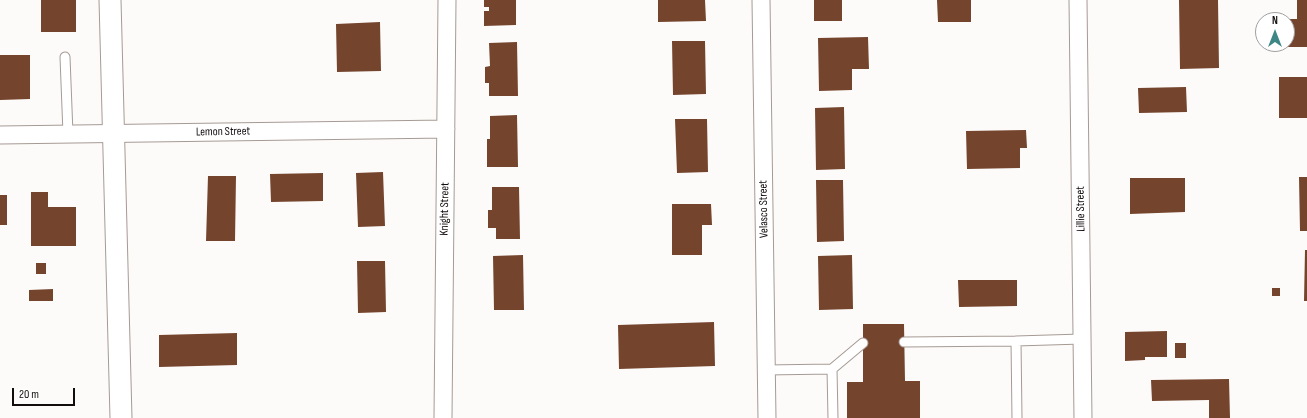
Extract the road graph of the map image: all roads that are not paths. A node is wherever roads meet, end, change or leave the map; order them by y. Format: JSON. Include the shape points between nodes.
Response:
{"nodes":[{"id":1,"x":110,"y":0,"type":"edge"},
{"id":2,"x":447,"y":0,"type":"edge"},
{"id":3,"x":761,"y":0,"type":"edge"},
{"id":4,"x":1078,"y":0,"type":"edge"},
{"id":5,"x":65,"y":57,"type":"dead end"},
{"id":6,"x":446,"y":130,"type":"junction"},
{"id":7,"x":114,"y":133,"type":"junction"},
{"id":8,"x":68,"y":134,"type":"junction"},
{"id":9,"x":0,"y":135,"type":"edge"},
{"id":10,"x":1082,"y":339,"type":"junction"},
{"id":11,"x":1016,"y":341,"type":"junction"},
{"id":12,"x":904,"y":342,"type":"dead end"},
{"id":13,"x":863,"y":343,"type":"dead end"},
{"id":14,"x":832,"y":369,"type":"junction"},
{"id":15,"x":766,"y":370,"type":"junction"},
{"id":16,"x":121,"y":418,"type":"edge"},
{"id":17,"x":443,"y":418,"type":"edge"},
{"id":18,"x":767,"y":418,"type":"edge"},
{"id":19,"x":833,"y":418,"type":"edge"},
{"id":20,"x":1017,"y":418,"type":"edge"},
{"id":21,"x":1083,"y":418,"type":"edge"}],
"edges":[{"from":1,"to":7,"type":"street"},
{"from":2,"to":6,"type":"street","name":"Knight Street"},
{"from":3,"to":15,"type":"street","name":"Velasco Street"},
{"from":4,"to":10,"type":"street","name":"Lillie Street"},
{"from":5,"to":8,"type":"lane"},
{"from":6,"to":7,"type":"street","name":"Lemon Street"},
{"from":6,"to":17,"type":"street","name":"Knight Street"},
{"from":7,"to":8,"type":"street","name":"Lemon Street"},
{"from":7,"to":16,"type":"street"},
{"from":8,"to":9,"type":"street","name":"Lemon Street"},
{"from":10,"to":11,"type":"lane"},
{"from":10,"to":21,"type":"street","name":"Lillie Street"},
{"from":11,"to":12,"type":"lane"},
{"from":11,"to":20,"type":"lane"},
{"from":13,"to":14,"type":"lane"},
{"from":14,"to":15,"type":"lane"},
{"from":14,"to":19,"type":"lane"},
{"from":15,"to":18,"type":"street","name":"Velasco Street"}]}
